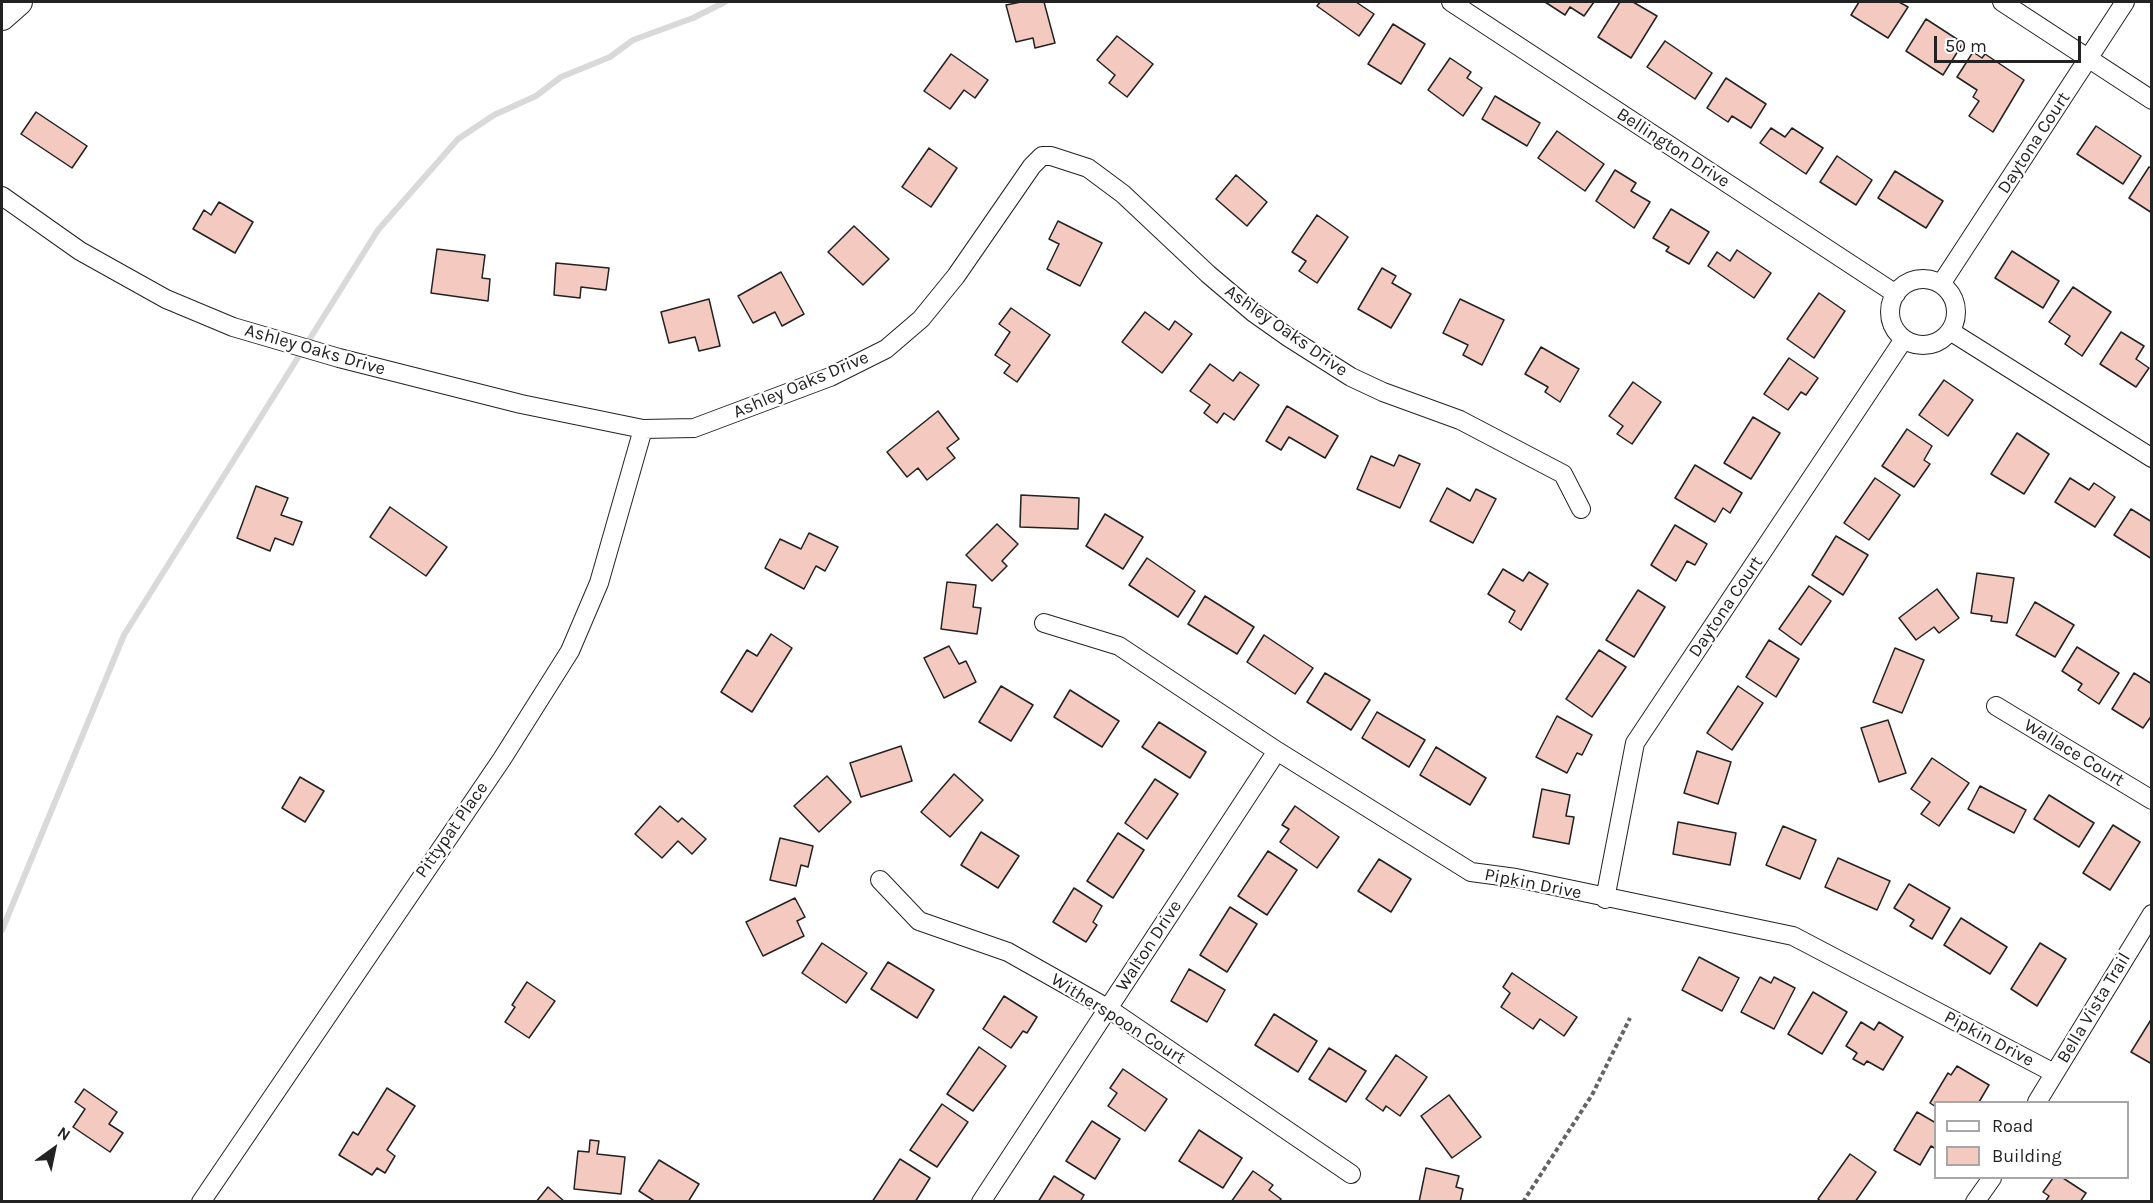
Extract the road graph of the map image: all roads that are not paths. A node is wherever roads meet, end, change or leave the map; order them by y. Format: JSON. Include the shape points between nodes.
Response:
{"nodes":[{"id":1,"x":20,"y":2,"type":"edge"},
{"id":2,"x":1451,"y":2,"type":"edge"},
{"id":3,"x":2002,"y":2,"type":"edge"},
{"id":4,"x":2126,"y":2,"type":"edge"},
{"id":5,"x":2,"y":17,"type":"edge"},
{"id":6,"x":2090,"y":58,"type":"junction"},
{"id":7,"x":2151,"y":100,"type":"edge"},
{"id":8,"x":2,"y":196,"type":"edge"},
{"id":9,"x":1941,"y":284,"type":"junction"},
{"id":10,"x":1896,"y":294,"type":"junction"},
{"id":11,"x":1950,"y":331,"type":"junction"},
{"id":12,"x":1904,"y":339,"type":"junction"},
{"id":13,"x":643,"y":429,"type":"junction"},
{"id":14,"x":2151,"y":458,"type":"edge"},
{"id":15,"x":1581,"y":509,"type":"dead end"},
{"id":16,"x":1044,"y":623,"type":"dead end"},
{"id":17,"x":1996,"y":706,"type":"dead end"},
{"id":18,"x":1276,"y":750,"type":"junction"},
{"id":19,"x":2151,"y":800,"type":"edge"},
{"id":20,"x":880,"y":880,"type":"dead end"},
{"id":21,"x":1605,"y":899,"type":"junction"},
{"id":22,"x":2151,"y":914,"type":"edge"},
{"id":23,"x":1109,"y":1009,"type":"junction"},
{"id":24,"x":2054,"y":1073,"type":"junction"},
{"id":25,"x":2038,"y":1101,"type":"edge"},
{"id":26,"x":1351,"y":1174,"type":"dead end"},
{"id":27,"x":1991,"y":1179,"type":"edge"},
{"id":28,"x":201,"y":1202,"type":"edge"},
{"id":29,"x":981,"y":1202,"type":"edge"},
{"id":30,"x":1975,"y":1202,"type":"edge"}],
"edges":[{"from":1,"to":5,"type":"main road"},
{"from":2,"to":10,"type":"street","name":"Bellington Drive"},
{"from":3,"to":6,"type":"street"},
{"from":4,"to":6,"type":"street","name":"Daytona Court"},
{"from":6,"to":7,"type":"street"},
{"from":6,"to":9,"type":"street","name":"Daytona Court"},
{"from":8,"to":13,"type":"street","name":"Ashley Oaks Drive","via":[[80,251],[166,299],[233,327],[521,404]]},
{"from":9,"to":10,"type":"street","via":[[1916,279]]},
{"from":9,"to":11,"type":"street","via":[[1953,297],[1956,308]]},
{"from":10,"to":12,"type":"street","via":[[1890,311],[1892,322]]},
{"from":11,"to":12,"type":"street","via":[[1936,343],[1925,345]]},
{"from":11,"to":14,"type":"street"},
{"from":12,"to":21,"type":"street","name":"Daytona Court","via":[[1635,743]]},
{"from":13,"to":15,"type":"street","name":"Ashley Oaks Drive","via":[[694,428],[830,377],[886,348],[921,319],[1032,166],[1042,156],[1051,156],[1088,168],[1123,194],[1208,274],[1288,337],[1351,377],[1460,420],[1563,474]]},
{"from":13,"to":28,"type":"street","name":"Pittypat Place","via":[[599,583],[570,651],[502,759]]},
{"from":16,"to":18,"type":"street","name":"Pipkin Drive","via":[[1119,646]]},
{"from":17,"to":19,"type":"street","name":"Wallace Court"},
{"from":18,"to":21,"type":"street","name":"Pipkin Drive","via":[[1471,872],[1516,878]]},
{"from":18,"to":23,"type":"street","name":"Walton Drive"},
{"from":20,"to":23,"type":"street","name":"Witherspoon Court","via":[[919,921],[1008,952]]},
{"from":21,"to":24,"type":"street","name":"Pipkin Drive","via":[[1793,936]]},
{"from":22,"to":24,"type":"street","name":"Bella Vista Trail"},
{"from":23,"to":26,"type":"street","name":"Witherspoon Court"},
{"from":23,"to":29,"type":"street","name":"Walton Drive"},
{"from":24,"to":25,"type":"street","name":"Bella Vista Trail"},
{"from":27,"to":30,"type":"street"}]}
